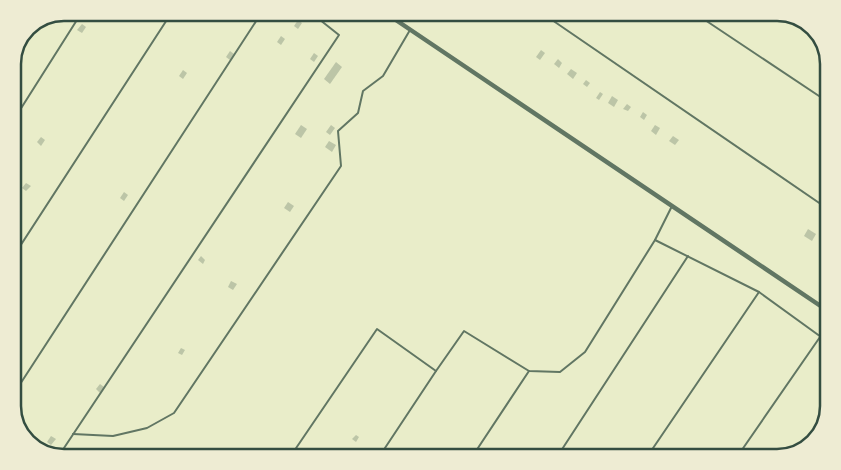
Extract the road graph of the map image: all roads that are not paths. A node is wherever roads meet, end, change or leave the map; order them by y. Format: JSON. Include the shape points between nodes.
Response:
{"nodes":[{"id":1,"x":76,"y":21,"type":"edge"},
{"id":2,"x":166,"y":21,"type":"edge"},
{"id":3,"x":256,"y":21,"type":"edge"},
{"id":4,"x":321,"y":21,"type":"edge"},
{"id":5,"x":397,"y":21,"type":"edge"},
{"id":6,"x":553,"y":21,"type":"edge"},
{"id":7,"x":706,"y":21,"type":"edge"},
{"id":8,"x":410,"y":30,"type":"junction"},
{"id":9,"x":820,"y":97,"type":"edge"},
{"id":10,"x":21,"y":108,"type":"edge"},
{"id":11,"x":820,"y":204,"type":"edge"},
{"id":12,"x":672,"y":206,"type":"junction"},
{"id":13,"x":655,"y":240,"type":"junction"},
{"id":14,"x":21,"y":245,"type":"edge"},
{"id":15,"x":688,"y":256,"type":"junction"},
{"id":16,"x":759,"y":292,"type":"junction"},
{"id":17,"x":820,"y":306,"type":"edge"},
{"id":18,"x":820,"y":336,"type":"joint"},
{"id":19,"x":436,"y":371,"type":"junction"},
{"id":20,"x":529,"y":371,"type":"junction"},
{"id":21,"x":21,"y":384,"type":"edge"},
{"id":22,"x":73,"y":434,"type":"junction"},
{"id":23,"x":64,"y":448,"type":"dead end"},
{"id":24,"x":296,"y":449,"type":"edge"},
{"id":25,"x":385,"y":449,"type":"edge"},
{"id":26,"x":478,"y":449,"type":"edge"},
{"id":27,"x":563,"y":449,"type":"edge"},
{"id":28,"x":653,"y":449,"type":"edge"},
{"id":29,"x":743,"y":449,"type":"edge"}],
"edges":[{"from":1,"to":10,"type":"lane"},
{"from":2,"to":14,"type":"lane"},
{"from":3,"to":21,"type":"lane"},
{"from":4,"to":22,"type":"lane","via":[[339,35]]},
{"from":5,"to":8,"type":"street"},
{"from":6,"to":11,"type":"lane"},
{"from":7,"to":9,"type":"lane"},
{"from":8,"to":12,"type":"street"},
{"from":8,"to":22,"type":"lane","via":[[383,76],[363,91],[358,112],[338,131],[341,166],[174,413],[147,428],[113,436]]},
{"from":12,"to":13,"type":"lane"},
{"from":12,"to":17,"type":"street"},
{"from":13,"to":15,"type":"lane"},
{"from":13,"to":20,"type":"lane","via":[[585,352],[560,372]]},
{"from":15,"to":16,"type":"lane"},
{"from":15,"to":27,"type":"lane"},
{"from":16,"to":18,"type":"lane"},
{"from":16,"to":28,"type":"lane"},
{"from":18,"to":29,"type":"lane"},
{"from":19,"to":20,"type":"lane","via":[[464,331]]},
{"from":19,"to":24,"type":"lane","via":[[377,329]]},
{"from":19,"to":25,"type":"lane"},
{"from":20,"to":26,"type":"lane"},
{"from":22,"to":23,"type":"lane"}]}
